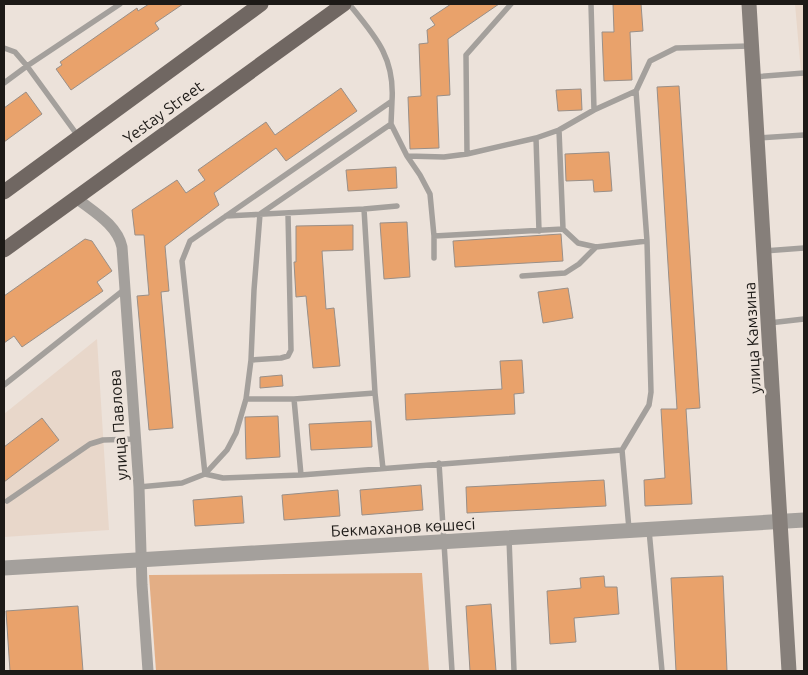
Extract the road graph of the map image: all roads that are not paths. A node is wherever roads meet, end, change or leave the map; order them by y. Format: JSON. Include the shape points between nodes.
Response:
{"nodes":[{"id":1,"x":120,"y":4,"type":"edge"},
{"id":2,"x":261,"y":4,"type":"edge"},
{"id":3,"x":344,"y":4,"type":"edge"},
{"id":4,"x":350,"y":4,"type":"edge"},
{"id":5,"x":511,"y":4,"type":"edge"},
{"id":6,"x":591,"y":4,"type":"edge"},
{"id":7,"x":749,"y":4,"type":"edge"},
{"id":8,"x":751,"y":46,"type":"junction"},
{"id":9,"x":4,"y":48,"type":"edge"},
{"id":10,"x":27,"y":66,"type":"junction"},
{"id":11,"x":804,"y":74,"type":"edge"},
{"id":12,"x":754,"y":77,"type":"junction"},
{"id":13,"x":4,"y":83,"type":"edge"},
{"id":14,"x":636,"y":91,"type":"junction"},
{"id":15,"x":392,"y":101,"type":"junction"},
{"id":16,"x":594,"y":110,"type":"junction"},
{"id":17,"x":391,"y":124,"type":"junction"},
{"id":18,"x":559,"y":130,"type":"junction"},
{"id":19,"x":804,"y":135,"type":"edge"},
{"id":20,"x":79,"y":138,"type":"junction"},
{"id":21,"x":536,"y":138,"type":"junction"},
{"id":22,"x":757,"y":138,"type":"junction"},
{"id":23,"x":467,"y":154,"type":"junction"},
{"id":24,"x":407,"y":156,"type":"junction"},
{"id":25,"x":4,"y":192,"type":"edge"},
{"id":26,"x":75,"y":197,"type":"junction"},
{"id":27,"x":397,"y":206,"type":"dead end"},
{"id":28,"x":364,"y":209,"type":"junction"},
{"id":29,"x":260,"y":214,"type":"junction"},
{"id":30,"x":288,"y":214,"type":"junction"},
{"id":31,"x":226,"y":216,"type":"junction"},
{"id":32,"x":563,"y":229,"type":"junction"},
{"id":33,"x":539,"y":230,"type":"junction"},
{"id":34,"x":434,"y":236,"type":"junction"},
{"id":35,"x":647,"y":241,"type":"junction"},
{"id":36,"x":596,"y":247,"type":"junction"},
{"id":37,"x":804,"y":248,"type":"edge"},
{"id":38,"x":4,"y":250,"type":"edge"},
{"id":39,"x":764,"y":250,"type":"junction"},
{"id":40,"x":434,"y":258,"type":"dead end"},
{"id":41,"x":522,"y":276,"type":"dead end"},
{"id":42,"x":124,"y":289,"type":"junction"},
{"id":43,"x":804,"y":320,"type":"edge"},
{"id":44,"x":769,"y":323,"type":"junction"},
{"id":45,"x":251,"y":360,"type":"junction"},
{"id":46,"x":4,"y":385,"type":"edge"},
{"id":47,"x":375,"y":393,"type":"junction"},
{"id":48,"x":294,"y":398,"type":"junction"},
{"id":49,"x":246,"y":399,"type":"junction"},
{"id":50,"x":135,"y":439,"type":"junction"},
{"id":51,"x":622,"y":450,"type":"junction"},
{"id":52,"x":440,"y":463,"type":"junction"},
{"id":53,"x":383,"y":469,"type":"junction"},
{"id":54,"x":205,"y":474,"type":"junction"},
{"id":55,"x":301,"y":474,"type":"junction"},
{"id":56,"x":139,"y":487,"type":"junction"},
{"id":57,"x":7,"y":501,"type":"dead end"},
{"id":58,"x":804,"y":520,"type":"edge"},
{"id":59,"x":779,"y":522,"type":"junction"},
{"id":60,"x":650,"y":530,"type":"junction"},
{"id":61,"x":629,"y":531,"type":"junction"},
{"id":62,"x":509,"y":538,"type":"junction"},
{"id":63,"x":445,"y":542,"type":"junction"},
{"id":64,"x":141,"y":560,"type":"junction"},
{"id":65,"x":4,"y":568,"type":"edge"},
{"id":66,"x":148,"y":671,"type":"edge"},
{"id":67,"x":452,"y":671,"type":"edge"},
{"id":68,"x":514,"y":671,"type":"edge"},
{"id":69,"x":662,"y":671,"type":"edge"},
{"id":70,"x":789,"y":671,"type":"edge"}],
"edges":[{"from":1,"to":10,"type":"lane"},
{"from":2,"to":20,"type":"main road","name":"Yestay Street"},
{"from":3,"to":26,"type":"main road","name":"Yestay Street"},
{"from":4,"to":15,"type":"lane","via":[[384,50],[393,83]]},
{"from":5,"to":23,"type":"lane","via":[[466,55]]},
{"from":6,"to":16,"type":"lane"},
{"from":7,"to":8,"type":"main road","name":"улица Камзина"},
{"from":8,"to":12,"type":"main road","name":"улица Камзина"},
{"from":8,"to":14,"type":"lane","via":[[676,48],[650,61]]},
{"from":9,"to":10,"type":"lane","via":[[15,52]]},
{"from":10,"to":13,"type":"lane"},
{"from":10,"to":20,"type":"lane"},
{"from":11,"to":12,"type":"lane"},
{"from":12,"to":22,"type":"main road","name":"улица Камзина"},
{"from":14,"to":16,"type":"lane"},
{"from":14,"to":35,"type":"lane"},
{"from":15,"to":17,"type":"lane"},
{"from":15,"to":31,"type":"lane"},
{"from":16,"to":18,"type":"lane"},
{"from":17,"to":24,"type":"lane"},
{"from":17,"to":29,"type":"lane"},
{"from":18,"to":21,"type":"lane"},
{"from":18,"to":32,"type":"lane"},
{"from":19,"to":22,"type":"lane"},
{"from":20,"to":25,"type":"main road","name":"Yestay Street"},
{"from":21,"to":23,"type":"lane"},
{"from":21,"to":33,"type":"lane"},
{"from":22,"to":39,"type":"main road","name":"улица Камзина"},
{"from":23,"to":24,"type":"lane"},
{"from":24,"to":34,"type":"lane","via":[[430,194]]},
{"from":26,"to":38,"type":"main road","name":"Yestay Street"},
{"from":26,"to":42,"type":"street","name":"улица Павлова","via":[[108,224],[120,239]]},
{"from":27,"to":28,"type":"lane"},
{"from":28,"to":30,"type":"lane"},
{"from":28,"to":47,"type":"lane"},
{"from":29,"to":30,"type":"lane"},
{"from":29,"to":31,"type":"lane"},
{"from":29,"to":45,"type":"lane"},
{"from":30,"to":45,"type":"lane","via":[[291,350],[288,356],[281,358]]},
{"from":31,"to":54,"type":"lane","via":[[190,241],[182,261]]},
{"from":32,"to":33,"type":"lane"},
{"from":32,"to":36,"type":"lane","via":[[578,243]]},
{"from":33,"to":34,"type":"lane"},
{"from":34,"to":40,"type":"lane"},
{"from":35,"to":36,"type":"lane"},
{"from":35,"to":51,"type":"lane","via":[[651,392],[649,405]]},
{"from":36,"to":41,"type":"lane","via":[[565,273]]},
{"from":37,"to":39,"type":"lane"},
{"from":39,"to":44,"type":"main road","name":"улица Камзина"},
{"from":42,"to":46,"type":"lane"},
{"from":42,"to":50,"type":"street","name":"улица Павлова"},
{"from":43,"to":44,"type":"lane"},
{"from":44,"to":59,"type":"main road","name":"улица Камзина"},
{"from":45,"to":49,"type":"lane"},
{"from":47,"to":48,"type":"lane"},
{"from":47,"to":53,"type":"lane"},
{"from":48,"to":49,"type":"lane"},
{"from":48,"to":55,"type":"lane"},
{"from":49,"to":54,"type":"lane","via":[[227,450]]},
{"from":50,"to":56,"type":"street","name":"улица Павлова"},
{"from":50,"to":57,"type":"lane","via":[[103,440],[90,444]]},
{"from":51,"to":52,"type":"lane"},
{"from":51,"to":61,"type":"lane"},
{"from":52,"to":53,"type":"lane"},
{"from":52,"to":63,"type":"lane"},
{"from":53,"to":55,"type":"lane"},
{"from":54,"to":55,"type":"lane","via":[[223,478]]},
{"from":54,"to":56,"type":"lane","via":[[182,483]]},
{"from":56,"to":64,"type":"street","name":"улица Павлова"},
{"from":58,"to":59,"type":"street","name":"Бекмаханов көшесі"},
{"from":59,"to":60,"type":"street","name":"Бекмаханов көшесі"},
{"from":59,"to":70,"type":"main road","name":"улица Камзина"},
{"from":60,"to":61,"type":"street","name":"Бекмаханов көшесі"},
{"from":60,"to":69,"type":"lane"},
{"from":61,"to":62,"type":"street","name":"Бекмаханов көшесі"},
{"from":62,"to":63,"type":"street","name":"Бекмаханов көшесі"},
{"from":62,"to":68,"type":"lane"},
{"from":63,"to":64,"type":"street","name":"Бекмаханов көшесі"},
{"from":63,"to":67,"type":"lane"},
{"from":64,"to":65,"type":"street","name":"Бекмаханов көшесі"},
{"from":64,"to":66,"type":"street","name":"улица Павлова"}]}
